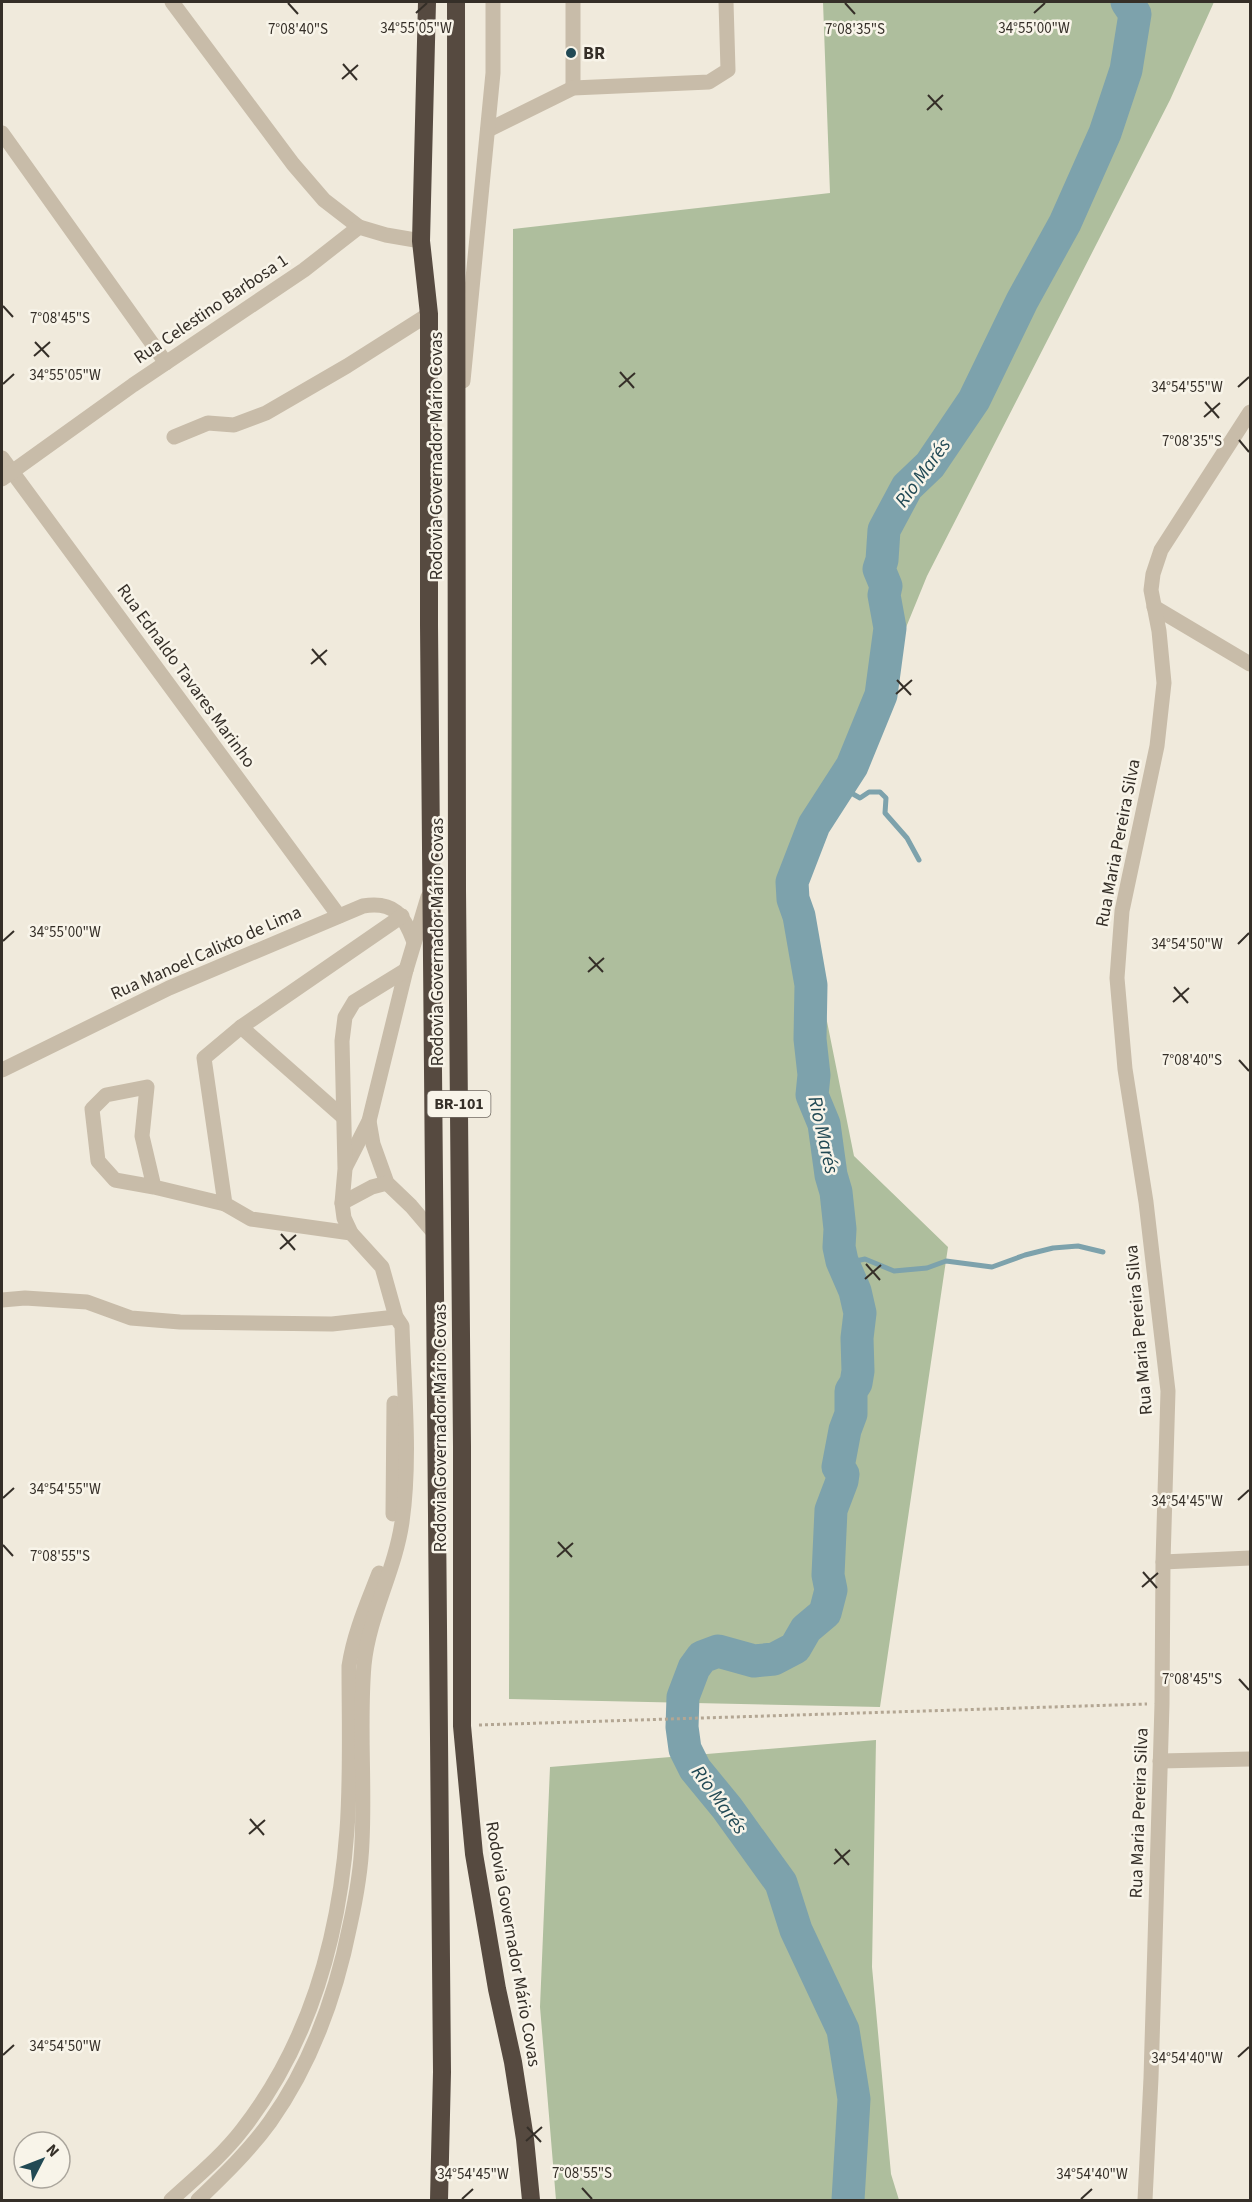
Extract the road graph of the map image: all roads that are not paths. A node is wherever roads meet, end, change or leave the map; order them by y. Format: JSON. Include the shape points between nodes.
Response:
{"nodes":[{"id":1,"x":172,"y":2,"type":"edge"},
{"id":2,"x":427,"y":2,"type":"edge"},
{"id":3,"x":456,"y":2,"type":"edge"},
{"id":4,"x":493,"y":2,"type":"edge"},
{"id":5,"x":573,"y":2,"type":"edge"},
{"id":6,"x":726,"y":2,"type":"edge"},
{"id":7,"x":573,"y":88,"type":"junction"},
{"id":8,"x":488,"y":130,"type":"junction"},
{"id":9,"x":2,"y":133,"type":"edge"},
{"id":10,"x":359,"y":227,"type":"junction"},
{"id":11,"x":421,"y":241,"type":"junction"},
{"id":12,"x":429,"y":315,"type":"junction"},
{"id":13,"x":166,"y":363,"type":"junction"},
{"id":14,"x":1251,"y":412,"type":"edge"},
{"id":15,"x":458,"y":429,"type":"junction"},
{"id":16,"x":174,"y":437,"type":"dead end"},
{"id":17,"x":2,"y":458,"type":"edge"},
{"id":18,"x":7,"y":476,"type":"edge"},
{"id":19,"x":1154,"y":607,"type":"junction"},
{"id":20,"x":1251,"y":664,"type":"edge"},
{"id":21,"x":431,"y":884,"type":"junction"},
{"id":22,"x":339,"y":916,"type":"junction"},
{"id":23,"x":402,"y":916,"type":"junction"},
{"id":24,"x":414,"y":942,"type":"junction"},
{"id":25,"x":405,"y":970,"type":"junction"},
{"id":26,"x":241,"y":1027,"type":"junction"},
{"id":27,"x":2,"y":1070,"type":"edge"},
{"id":28,"x":344,"y":1117,"type":"junction"},
{"id":29,"x":369,"y":1121,"type":"junction"},
{"id":30,"x":345,"y":1169,"type":"junction"},
{"id":31,"x":387,"y":1183,"type":"junction"},
{"id":32,"x":154,"y":1187,"type":"junction"},
{"id":33,"x":342,"y":1203,"type":"junction"},
{"id":34,"x":225,"y":1204,"type":"junction"},
{"id":35,"x":351,"y":1233,"type":"junction"},
{"id":36,"x":434,"y":1233,"type":"junction"},
{"id":37,"x":2,"y":1300,"type":"edge"},
{"id":38,"x":396,"y":1317,"type":"junction"},
{"id":39,"x":1251,"y":1558,"type":"edge"},
{"id":40,"x":1163,"y":1562,"type":"junction"},
{"id":41,"x":1251,"y":1759,"type":"edge"},
{"id":42,"x":1160,"y":1761,"type":"junction"},
{"id":43,"x":171,"y":2200,"type":"edge"},
{"id":44,"x":198,"y":2200,"type":"edge"},
{"id":45,"x":439,"y":2200,"type":"edge"},
{"id":46,"x":531,"y":2200,"type":"edge"},
{"id":47,"x":1145,"y":2200,"type":"edge"}],
"edges":[{"from":1,"to":10,"type":"street","via":[[293,164],[324,200]]},
{"from":2,"to":11,"type":"highway","name":"Rodovia Governador Mário Covas","number":"BR-101"},
{"from":3,"to":15,"type":"highway","name":"Rodovia Governador Mário Covas","number":"BR-101"},
{"from":4,"to":8,"type":"street"},
{"from":5,"to":7,"type":"street"},
{"from":6,"to":7,"type":"street","via":[[728,70],[709,82]]},
{"from":7,"to":8,"type":"street"},
{"from":8,"to":15,"type":"street"},
{"from":9,"to":13,"type":"street"},
{"from":10,"to":11,"type":"street"},
{"from":10,"to":13,"type":"street","name":"Rua Celestino Barbosa 1","via":[[304,270]]},
{"from":11,"to":12,"type":"highway","name":"Rodovia Governador Mário Covas","number":"BR-101"},
{"from":12,"to":16,"type":"street","via":[[266,413],[234,425],[208,423]]},
{"from":12,"to":21,"type":"highway","name":"Rodovia Governador Mário Covas","number":"BR-101"},
{"from":13,"to":18,"type":"street","name":"Rua Celestino Barbosa 1"},
{"from":14,"to":19,"type":"street","name":"Rua Maria Pereira Silva","via":[[1161,550],[1151,590]]},
{"from":15,"to":46,"type":"highway","name":"Rodovia Governador Mário Covas","number":"BR-101","via":[[462,1726],[474,1854],[513,2062]]},
{"from":17,"to":18,"type":"street","name":"Rua Ednaldo Tavares Marinho"},
{"from":18,"to":22,"type":"street","name":"Rua Ednaldo Tavares Marinho"},
{"from":19,"to":20,"type":"street"},
{"from":19,"to":40,"type":"street","name":"Rua Maria Pereira Silva","via":[[1164,683],[1157,746],[1122,910],[1117,978],[1125,1069],[1168,1391]]},
{"from":21,"to":24,"type":"street"},
{"from":21,"to":36,"type":"highway","name":"Rodovia Governador Mário Covas","number":"BR-101"},
{"from":22,"to":23,"type":"street","name":"Rua Manoel Calixto de Lima","via":[[375,904]]},
{"from":22,"to":27,"type":"street","name":"Rua Manoel Calixto de Lima","via":[[169,988]]},
{"from":23,"to":24,"type":"street"},
{"from":23,"to":26,"type":"street"},
{"from":24,"to":25,"type":"street"},
{"from":25,"to":28,"type":"street","via":[[354,1002],[345,1017]]},
{"from":25,"to":29,"type":"street"},
{"from":26,"to":28,"type":"street"},
{"from":26,"to":34,"type":"street","via":[[204,1058]]},
{"from":28,"to":30,"type":"street"},
{"from":29,"to":30,"type":"street"},
{"from":29,"to":31,"type":"street"},
{"from":30,"to":33,"type":"street"},
{"from":31,"to":33,"type":"street"},
{"from":31,"to":36,"type":"street"},
{"from":32,"to":32,"type":"street","via":[[142,1136],[147,1087],[106,1095],[92,1109],[98,1161],[115,1180]]},
{"from":32,"to":34,"type":"street"},
{"from":33,"to":35,"type":"street"},
{"from":34,"to":35,"type":"street","via":[[251,1220]]},
{"from":35,"to":38,"type":"street","via":[[382,1267]]},
{"from":36,"to":45,"type":"highway","name":"Rodovia Governador Mário Covas","number":"BR-101","via":[[442,2072]]},
{"from":37,"to":38,"type":"street","via":[[87,1302],[131,1318],[180,1322],[332,1323]]},
{"from":38,"to":43,"type":"street","via":[[392,1327],[392,1516],[384,1561],[359,1621],[349,1666],[347,1828],[331,1945],[303,2025],[272,2086],[240,2132]]},
{"from":38,"to":44,"type":"street","via":[[402,1326],[405,1489],[394,1558],[369,1636],[364,1666],[362,1844],[343,1961],[331,2003],[296,2081],[269,2123]]},
{"from":39,"to":40,"type":"street"},
{"from":40,"to":42,"type":"street","name":"Rua Maria Pereira Silva"},
{"from":41,"to":42,"type":"street"},
{"from":42,"to":47,"type":"street","name":"Rua Maria Pereira Silva"}]}
